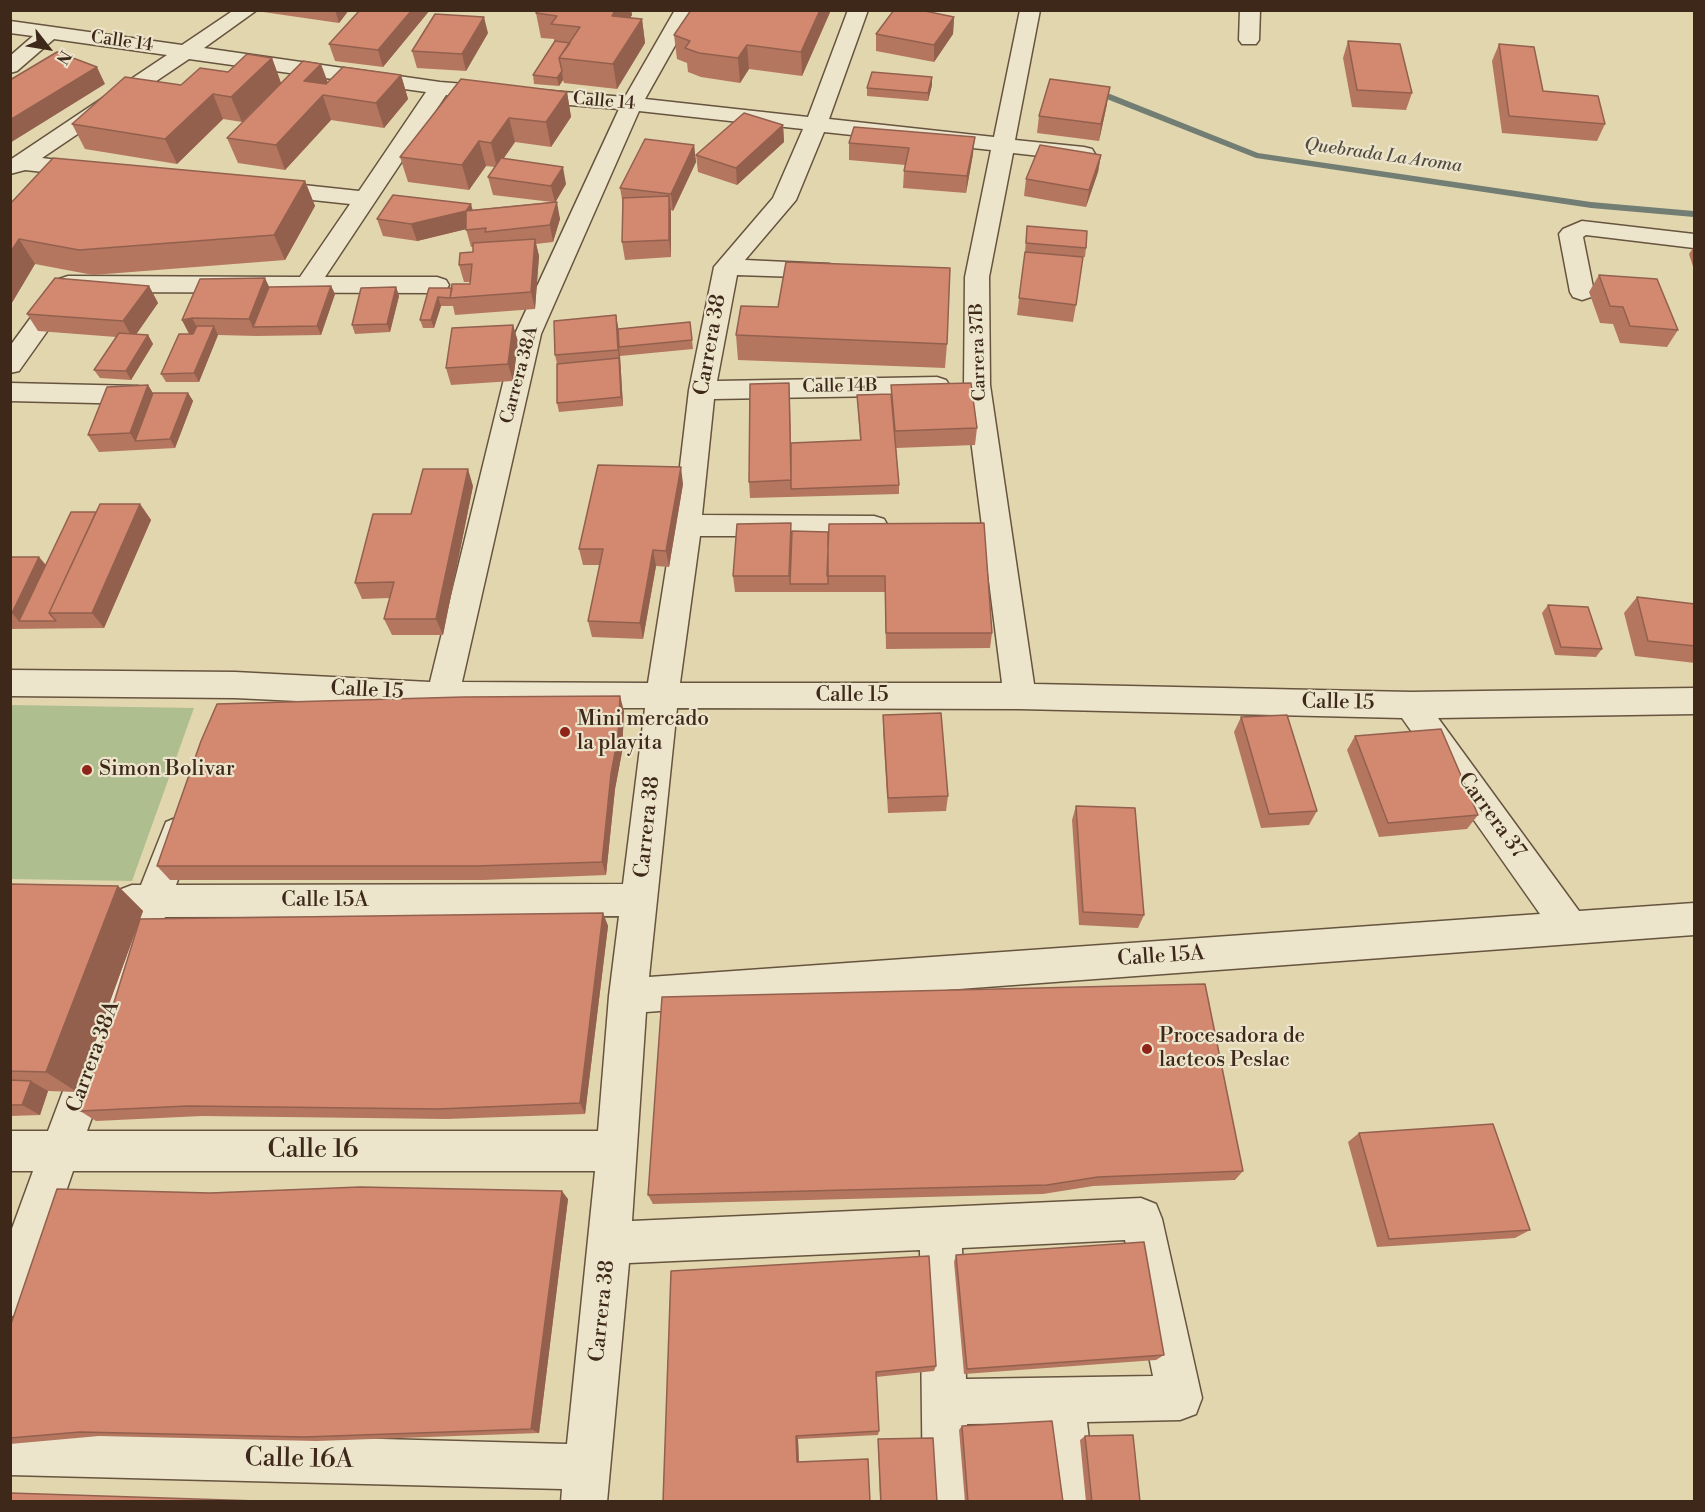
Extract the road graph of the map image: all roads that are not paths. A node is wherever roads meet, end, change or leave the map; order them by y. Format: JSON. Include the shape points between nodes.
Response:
{"nodes":[{"id":1,"x":248,"y":10,"type":"edge"},
{"id":2,"x":685,"y":10,"type":"edge"},
{"id":3,"x":858,"y":10,"type":"edge"},
{"id":4,"x":1030,"y":10,"type":"edge"},
{"id":5,"x":1250,"y":10,"type":"edge"},
{"id":6,"x":10,"y":27,"type":"edge"},
{"id":7,"x":50,"y":32,"type":"junction"},
{"id":8,"x":1249,"y":40,"type":"dead end"},
{"id":9,"x":185,"y":51,"type":"junction"},
{"id":10,"x":10,"y":67,"type":"edge"},
{"id":11,"x":440,"y":88,"type":"junction"},
{"id":12,"x":632,"y":104,"type":"junction"},
{"id":13,"x":816,"y":124,"type":"junction"},
{"id":14,"x":1002,"y":144,"type":"junction"},
{"id":15,"x":1092,"y":155,"type":"edge"},
{"id":16,"x":16,"y":166,"type":"edge"},
{"id":17,"x":116,"y":173,"type":"edge"},
{"id":18,"x":247,"y":186,"type":"edge"},
{"id":19,"x":366,"y":199,"type":"junction"},
{"id":20,"x":1695,"y":241,"type":"edge"},
{"id":21,"x":726,"y":267,"type":"junction"},
{"id":22,"x":858,"y":272,"type":"edge"},
{"id":23,"x":307,"y":285,"type":"junction"},
{"id":24,"x":437,"y":285,"type":"edge"},
{"id":25,"x":1582,"y":292,"type":"dead end"},
{"id":26,"x":10,"y":364,"type":"edge"},
{"id":27,"x":977,"y":385,"type":"junction"},
{"id":28,"x":702,"y":390,"type":"junction"},
{"id":29,"x":10,"y":392,"type":"edge"},
{"id":30,"x":138,"y":395,"type":"edge"},
{"id":31,"x":687,"y":525,"type":"junction"},
{"id":32,"x":901,"y":526,"type":"edge"},
{"id":33,"x":10,"y":683,"type":"edge"},
{"id":34,"x":443,"y":695,"type":"junction"},
{"id":35,"x":662,"y":696,"type":"junction"},
{"id":36,"x":1020,"y":696,"type":"junction"},
{"id":37,"x":1695,"y":701,"type":"edge"},
{"id":38,"x":1411,"y":705,"type":"junction"},
{"id":39,"x":189,"y":804,"type":"edge"},
{"id":40,"x":104,"y":900,"type":"edge"},
{"id":41,"x":640,"y":900,"type":"junction"},
{"id":42,"x":151,"y":902,"type":"junction"},
{"id":43,"x":1695,"y":919,"type":"edge"},
{"id":44,"x":1570,"y":927,"type":"junction"},
{"id":45,"x":628,"y":996,"type":"junction"},
{"id":46,"x":616,"y":1150,"type":"junction"},
{"id":47,"x":10,"y":1151,"type":"edge"},
{"id":48,"x":60,"y":1151,"type":"junction"},
{"id":49,"x":941,"y":1228,"type":"junction"},
{"id":50,"x":610,"y":1243,"type":"junction"},
{"id":51,"x":10,"y":1296,"type":"edge"},
{"id":52,"x":1062,"y":1401,"type":"junction"},
{"id":53,"x":943,"y":1402,"type":"junction"},
{"id":54,"x":10,"y":1452,"type":"edge"},
{"id":55,"x":586,"y":1484,"type":"edge"},
{"id":56,"x":946,"y":1502,"type":"edge"},
{"id":57,"x":1073,"y":1502,"type":"edge"}],
"edges":[{"from":1,"to":9,"type":"street"},
{"from":2,"to":12,"type":"street","name":"Carrera 38A"},
{"from":3,"to":13,"type":"street","name":"Carrera 38"},
{"from":4,"to":14,"type":"street","name":"Carrera 37B"},
{"from":5,"to":8,"type":"street"},
{"from":6,"to":7,"type":"street","name":"Calle 14"},
{"from":7,"to":9,"type":"street","name":"Calle 14"},
{"from":7,"to":10,"type":"street"},
{"from":9,"to":11,"type":"street","name":"Calle 14"},
{"from":9,"to":16,"type":"street"},
{"from":11,"to":12,"type":"street","name":"Calle 14"},
{"from":11,"to":19,"type":"street"},
{"from":12,"to":13,"type":"street","name":"Calle 14"},
{"from":12,"to":34,"type":"street","name":"Carrera 38A","via":[[528,334]]},
{"from":13,"to":14,"type":"street","name":"Calle 14"},
{"from":13,"to":21,"type":"street","name":"Carrera 38","via":[[784,200]]},
{"from":14,"to":15,"type":"street","name":"Calle 14"},
{"from":14,"to":27,"type":"street","name":"Carrera 37B","via":[[965,276]]},
{"from":16,"to":17,"type":"street"},
{"from":18,"to":19,"type":"street"},
{"from":19,"to":23,"type":"street"},
{"from":20,"to":25,"type":"street","via":[[1582,228],[1574,231],[1571,234]]},
{"from":21,"to":22,"type":"street"},
{"from":21,"to":28,"type":"street","name":"Carrera 38"},
{"from":23,"to":24,"type":"street"},
{"from":23,"to":26,"type":"street","via":[[68,284]]},
{"from":27,"to":28,"type":"street","name":"Calle 14B"},
{"from":27,"to":36,"type":"street","name":"Carrera 37B","via":[[984,527]]},
{"from":28,"to":31,"type":"street","name":"Carrera 38"},
{"from":29,"to":30,"type":"street"},
{"from":31,"to":32,"type":"street"},
{"from":31,"to":35,"type":"street","name":"Carrera 38"},
{"from":33,"to":34,"type":"street","name":"Calle 15","via":[[229,701]]},
{"from":34,"to":35,"type":"street","name":"Calle 15"},
{"from":35,"to":36,"type":"street","name":"Calle 15"},
{"from":35,"to":41,"type":"street","name":"Carrera 38"},
{"from":36,"to":38,"type":"street","name":"Calle 15"},
{"from":37,"to":38,"type":"street","name":"Calle 15"},
{"from":38,"to":44,"type":"street","name":"Carrera 37"},
{"from":39,"to":42,"type":"street","name":"Carrera 38A"},
{"from":40,"to":42,"type":"street","name":"Calle 15A"},
{"from":41,"to":42,"type":"street","name":"Calle 15A"},
{"from":41,"to":45,"type":"street","name":"Carrera 38"},
{"from":42,"to":48,"type":"street","name":"Carrera 38A"},
{"from":43,"to":44,"type":"street","name":"Calle 15A"},
{"from":44,"to":45,"type":"street","name":"Calle 15A"},
{"from":45,"to":46,"type":"street","name":"Carrera 38"},
{"from":46,"to":48,"type":"street","name":"Calle 16"},
{"from":46,"to":50,"type":"street","name":"Carrera 38"},
{"from":47,"to":48,"type":"street","name":"Calle 16"},
{"from":48,"to":51,"type":"street","name":"Carrera 38A"},
{"from":49,"to":50,"type":"street"},
{"from":49,"to":52,"type":"street","via":[[1141,1219],[1180,1398]]},
{"from":49,"to":53,"type":"street"},
{"from":50,"to":55,"type":"street","name":"Carrera 38"},
{"from":52,"to":53,"type":"street"},
{"from":52,"to":57,"type":"street"},
{"from":53,"to":56,"type":"street"},
{"from":54,"to":55,"type":"street","name":"Calle 16A"}]}
